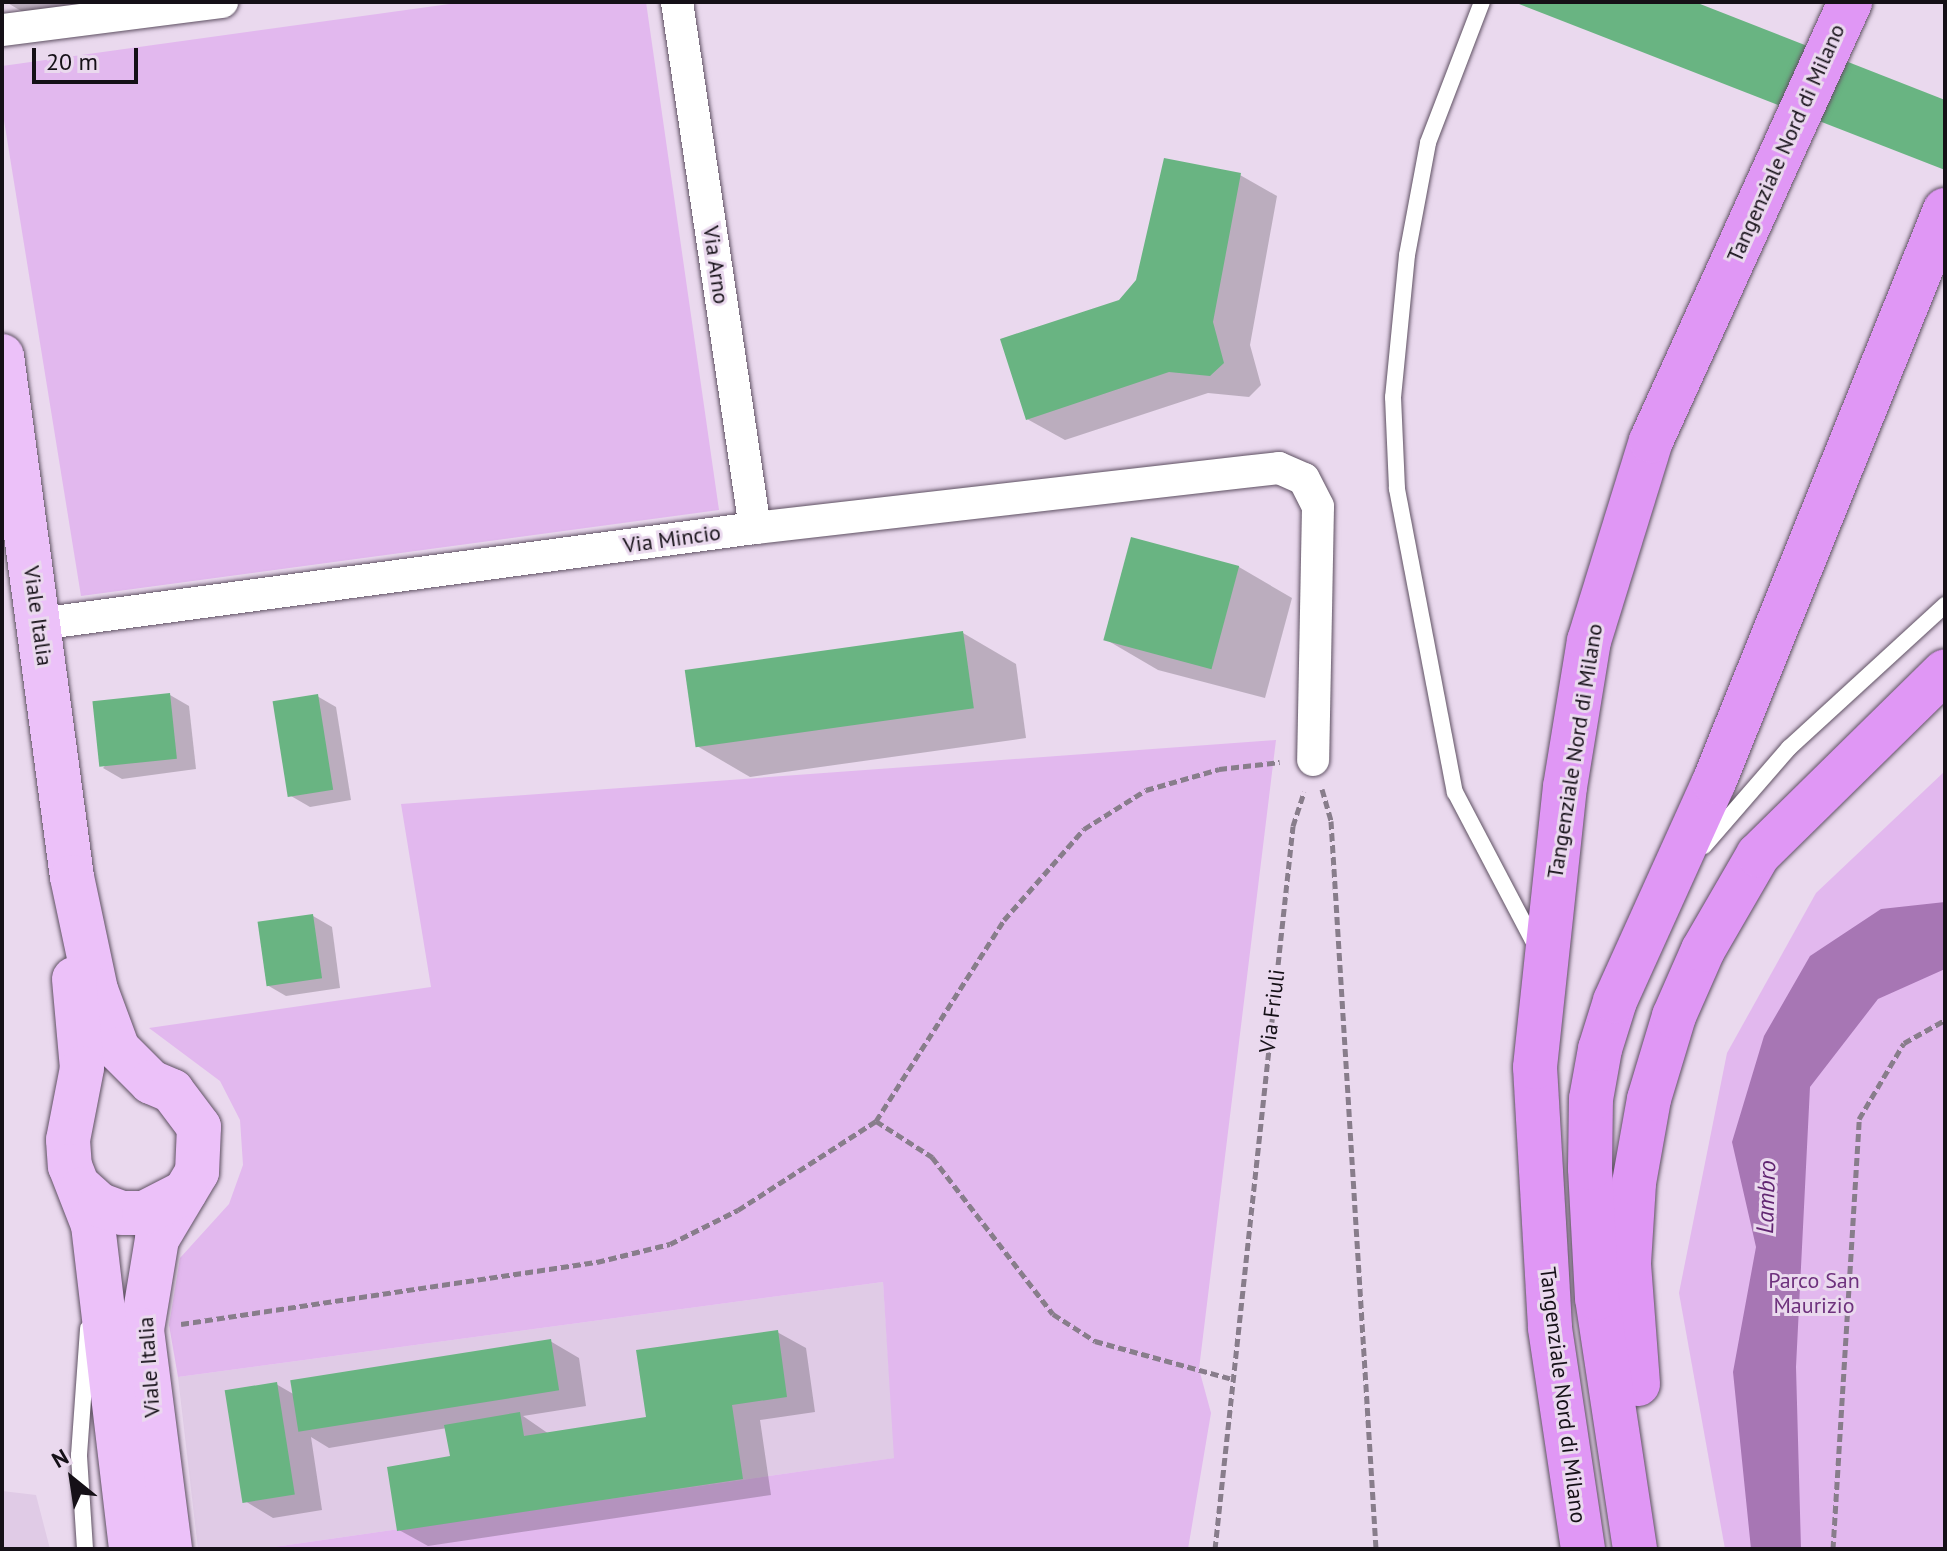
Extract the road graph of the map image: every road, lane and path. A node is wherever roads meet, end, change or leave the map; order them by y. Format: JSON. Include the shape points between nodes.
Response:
{"nodes":[{"id":1,"x":222,"y":2,"type":"edge"},
{"id":2,"x":677,"y":2,"type":"edge"},
{"id":3,"x":1482,"y":2,"type":"edge"},
{"id":4,"x":1850,"y":2,"type":"edge"},
{"id":5,"x":2,"y":30,"type":"edge"},
{"id":6,"x":1945,"y":210,"type":"edge"},
{"id":7,"x":2,"y":356,"type":"edge"},
{"id":8,"x":9,"y":466,"type":"edge"},
{"id":9,"x":755,"y":528,"type":"junction"},
{"id":10,"x":1945,"y":605,"type":"edge"},
{"id":11,"x":39,"y":624,"type":"junction"},
{"id":12,"x":1945,"y":671,"type":"edge"},
{"id":13,"x":1313,"y":760,"type":"junction"},
{"id":14,"x":1331,"y":821,"type":"dead end"},
{"id":15,"x":72,"y":877,"type":"junction"},
{"id":16,"x":1653,"y":910,"type":"junction"},
{"id":17,"x":1544,"y":962,"type":"junction"},
{"id":18,"x":1945,"y":1020,"type":"edge"},
{"id":19,"x":151,"y":1082,"type":"junction"},
{"id":20,"x":76,"y":1115,"type":"junction"},
{"id":21,"x":876,"y":1121,"type":"junction"},
{"id":22,"x":82,"y":1189,"type":"junction"},
{"id":23,"x":185,"y":1192,"type":"junction"},
{"id":24,"x":97,"y":1267,"type":"junction"},
{"id":25,"x":169,"y":1325,"type":"dead end"},
{"id":26,"x":1232,"y":1379,"type":"junction"},
{"id":27,"x":85,"y":1549,"type":"edge"},
{"id":28,"x":131,"y":1549,"type":"edge"},
{"id":29,"x":170,"y":1549,"type":"edge"},
{"id":30,"x":1215,"y":1549,"type":"edge"},
{"id":31,"x":1376,"y":1549,"type":"edge"},
{"id":32,"x":1583,"y":1549,"type":"edge"},
{"id":33,"x":1635,"y":1549,"type":"edge"},
{"id":34,"x":1645,"y":1549,"type":"edge"},
{"id":35,"x":1833,"y":1549,"type":"edge"}],
"edges":[{"from":1,"to":5,"type":"street"},
{"from":2,"to":9,"type":"street","name":"Via Arno"},
{"from":3,"to":17,"type":"lane","via":[[1428,143],[1407,255],[1393,397],[1397,489],[1455,792]]},
{"from":4,"to":17,"type":"highway","name":"Tangenziale Nord di Milano","via":[[1800,121],[1675,382],[1613,551],[1589,641]]},
{"from":6,"to":16,"type":"highway","name":"Tangenziale Nord di Milano","via":[[1714,782]]},
{"from":7,"to":8,"type":"main road","name":"Viale Italia"},
{"from":8,"to":11,"type":"main road","name":"Viale Italia"},
{"from":9,"to":11,"type":"street","name":"Via Mincio"},
{"from":9,"to":13,"type":"street","name":"Via Mincio","via":[[1287,469],[1304,479],[1319,517]]},
{"from":10,"to":16,"type":"lane","via":[[1789,748]]},
{"from":11,"to":15,"type":"main road","name":"Viale Italia"},
{"from":12,"to":34,"type":"highway","via":[[1758,855],[1703,950],[1674,1016],[1641,1141],[1629,1263],[1632,1346],[1648,1456]]},
{"from":13,"to":21,"type":"path","via":[[1219,769],[1175,780],[1146,790],[1084,829],[1004,920]]},
{"from":13,"to":26,"type":"path","name":"Via Friuli","via":[[1293,826]]},
{"from":14,"to":31,"type":"path"},
{"from":15,"to":19,"type":"main road","name":"Viale Italia","via":[[106,1021],[118,1049]]},
{"from":15,"to":20,"type":"main road","name":"Viale Italia","via":[[69,924],[82,1068]]},
{"from":16,"to":33,"type":"highway","name":"Tangenziale Nord di Milano","via":[[1611,1013],[1591,1099],[1597,1298]]},
{"from":17,"to":32,"type":"highway","name":"Tangenziale Nord di Milano","via":[[1535,1067],[1549,1311]]},
{"from":18,"to":35,"type":"path","via":[[1904,1043],[1859,1119]]},
{"from":19,"to":20,"type":"main road","via":[[122,1081],[95,1093]]},
{"from":19,"to":23,"type":"main road","name":"Viale Italia","via":[[172,1091],[199,1127],[197,1172]]},
{"from":20,"to":22,"type":"main road","name":"Viale Italia","via":[[68,1140],[70,1166]]},
{"from":21,"to":25,"type":"path","via":[[738,1210],[670,1244],[597,1262]]},
{"from":21,"to":26,"type":"path","via":[[932,1157],[1053,1314],[1095,1341]]},
{"from":22,"to":23,"type":"main road","via":[[100,1205],[122,1213],[167,1206]]},
{"from":22,"to":24,"type":"main road","name":"Viale Italia"},
{"from":23,"to":29,"type":"main road","name":"Viale Italia","via":[[157,1239],[142,1330]]},
{"from":24,"to":27,"type":"lane","via":[[79,1455]]},
{"from":24,"to":28,"type":"main road","name":"Viale Italia"},
{"from":26,"to":30,"type":"path","name":"Via Friuli"}]}
